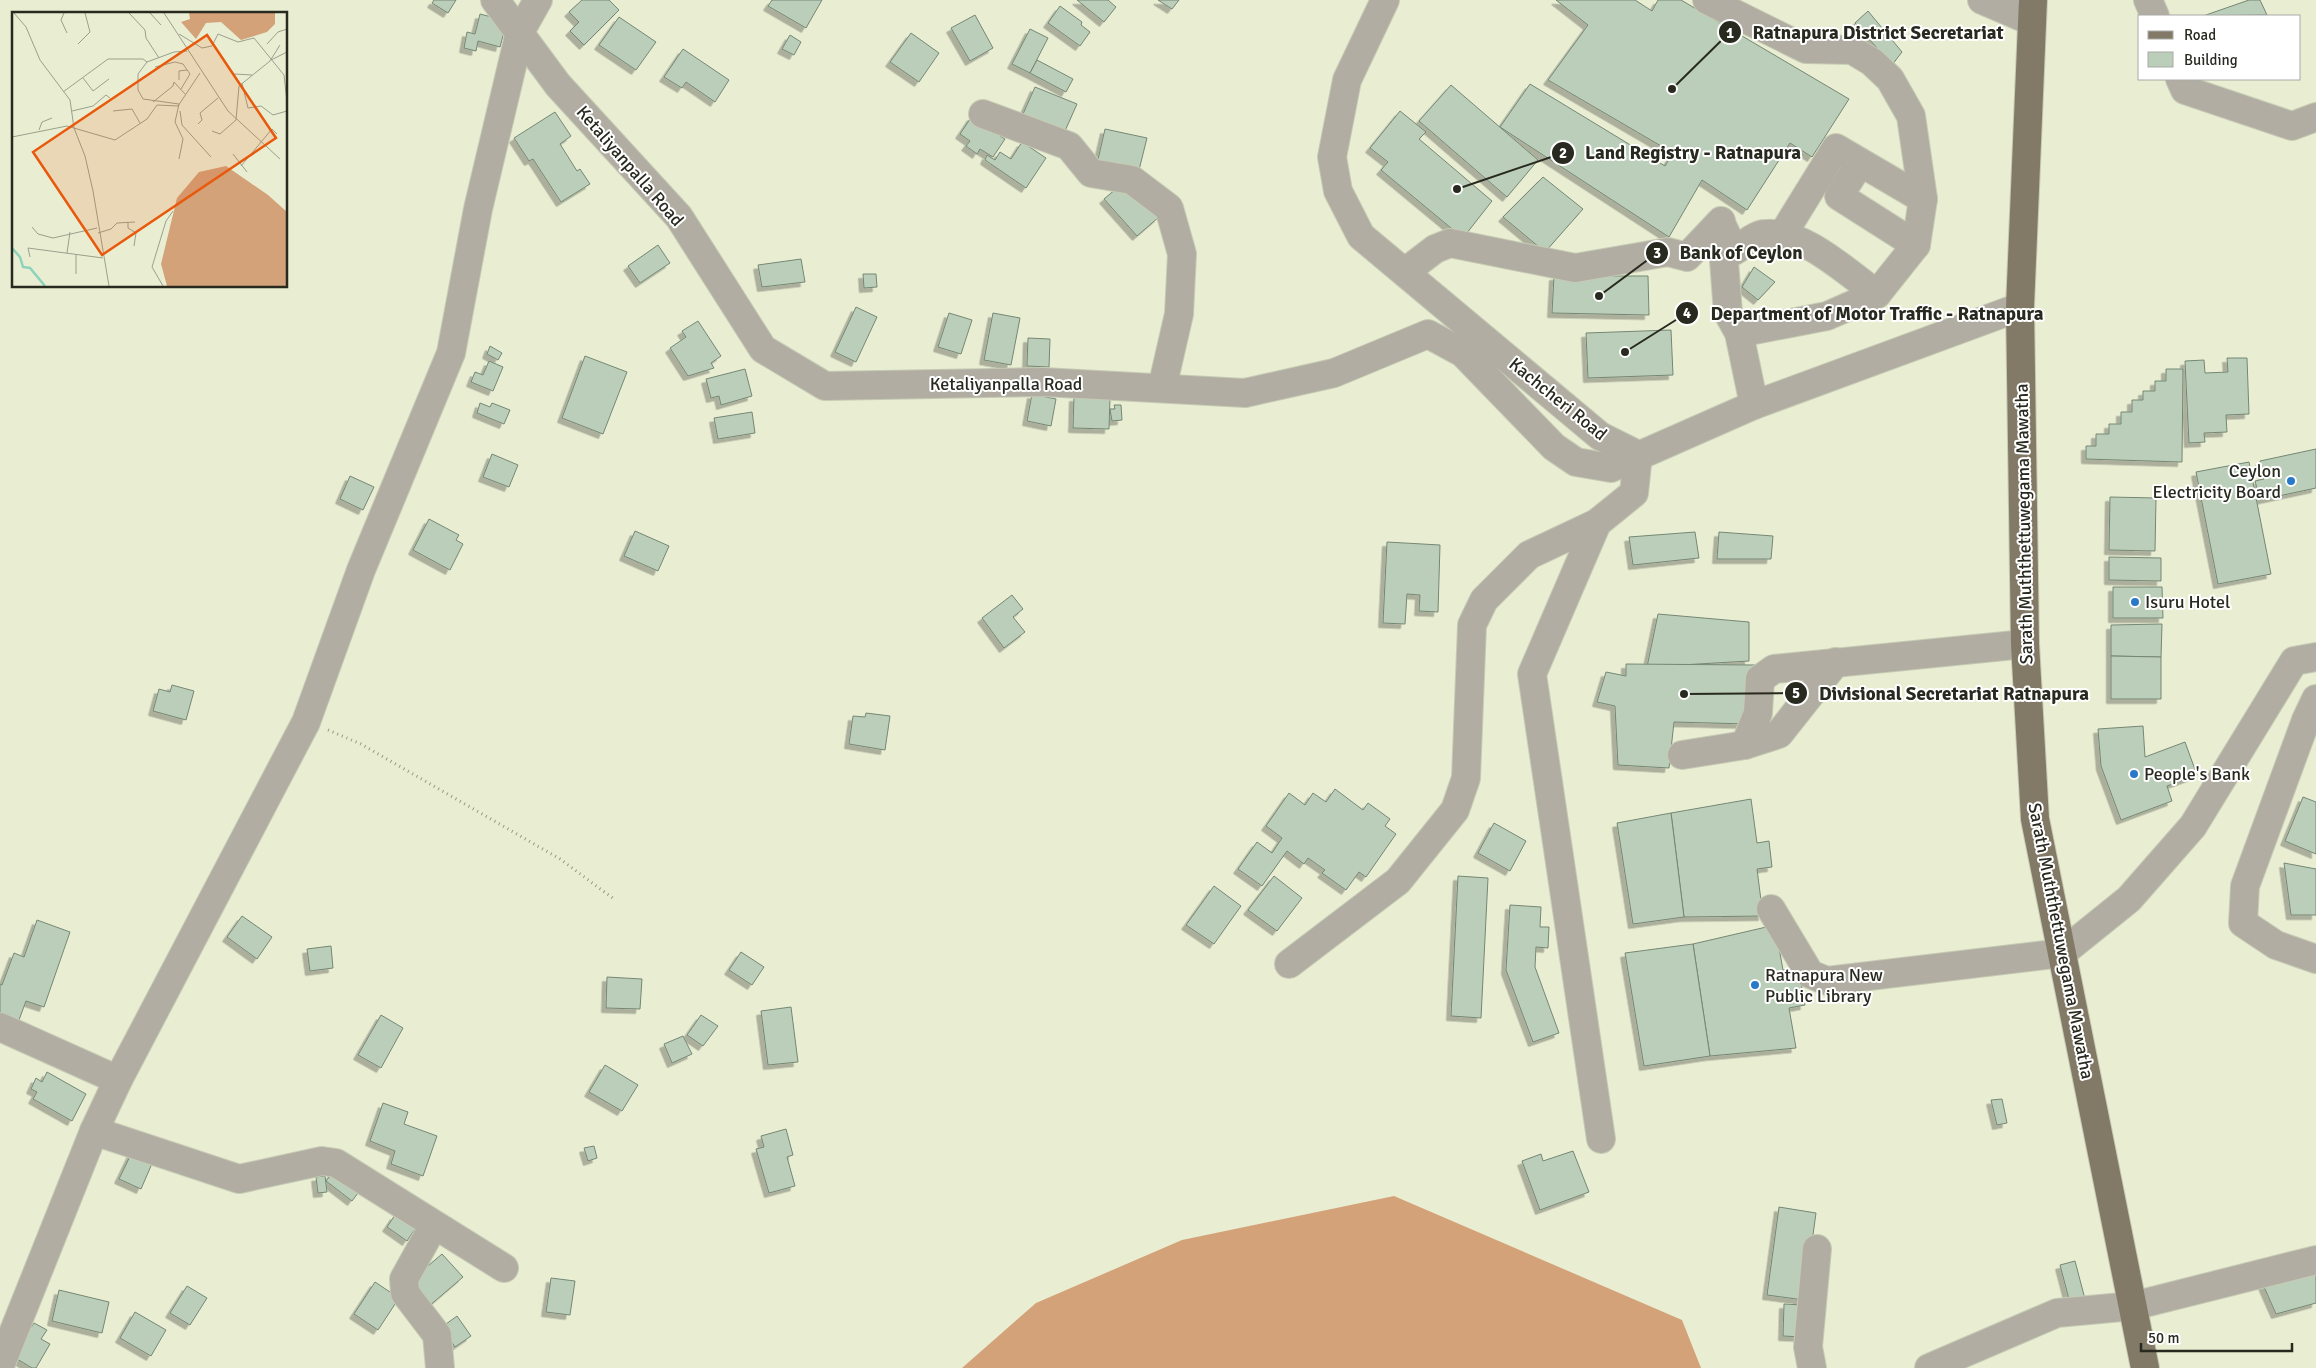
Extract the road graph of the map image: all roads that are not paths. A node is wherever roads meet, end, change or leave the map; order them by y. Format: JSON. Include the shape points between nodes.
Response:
{"nodes":[{"id":1,"x":495,"y":0,"type":"edge"},
{"id":2,"x":538,"y":0,"type":"edge"},
{"id":3,"x":1385,"y":0,"type":"edge"},
{"id":4,"x":1707,"y":0,"type":"edge"},
{"id":5,"x":1982,"y":0,"type":"edge"},
{"id":6,"x":2148,"y":0,"type":"edge"},
{"id":7,"x":2032,"y":11,"type":"edge"},
{"id":8,"x":2155,"y":15,"type":"edge"},
{"id":9,"x":520,"y":32,"type":"junction"},
{"id":10,"x":2180,"y":80,"type":"edge"},
{"id":11,"x":983,"y":114,"type":"dead end"},
{"id":12,"x":2316,"y":118,"type":"edge"},
{"id":13,"x":1860,"y":163,"type":"junction"},
{"id":14,"x":1922,"y":199,"type":"junction"},
{"id":15,"x":1721,"y":221,"type":"junction"},
{"id":16,"x":1783,"y":234,"type":"junction"},
{"id":17,"x":1916,"y":245,"type":"junction"},
{"id":18,"x":1405,"y":272,"type":"junction"},
{"id":19,"x":1877,"y":294,"type":"junction"},
{"id":20,"x":2020,"y":307,"type":"junction"},
{"id":21,"x":1739,"y":333,"type":"junction"},
{"id":22,"x":1162,"y":388,"type":"junction"},
{"id":23,"x":1754,"y":405,"type":"junction"},
{"id":24,"x":1638,"y":455,"type":"junction"},
{"id":25,"x":1597,"y":523,"type":"junction"},
{"id":26,"x":2025,"y":644,"type":"junction"},
{"id":27,"x":2316,"y":657,"type":"edge"},
{"id":28,"x":1836,"y":662,"type":"junction"},
{"id":29,"x":2316,"y":699,"type":"edge"},
{"id":30,"x":1746,"y":745,"type":"junction"},
{"id":31,"x":1682,"y":755,"type":"dead end"},
{"id":32,"x":1770,"y":909,"type":"dead end"},
{"id":33,"x":2062,"y":953,"type":"junction"},
{"id":34,"x":2316,"y":959,"type":"edge"},
{"id":35,"x":1289,"y":964,"type":"dead end"},
{"id":36,"x":0,"y":1027,"type":"edge"},
{"id":37,"x":118,"y":1080,"type":"junction"},
{"id":38,"x":94,"y":1131,"type":"junction"},
{"id":39,"x":1601,"y":1139,"type":"dead end"},
{"id":40,"x":434,"y":1225,"type":"junction"},
{"id":41,"x":1817,"y":1249,"type":"dead end"},
{"id":42,"x":2316,"y":1260,"type":"edge"},
{"id":43,"x":504,"y":1268,"type":"dead end"},
{"id":44,"x":2133,"y":1306,"type":"junction"},
{"id":45,"x":0,"y":1366,"type":"edge"},
{"id":46,"x":440,"y":1368,"type":"edge"},
{"id":47,"x":1812,"y":1368,"type":"edge"},
{"id":48,"x":1929,"y":1368,"type":"edge"},
{"id":49,"x":2145,"y":1368,"type":"edge"}],
"edges":[{"from":1,"to":9,"type":"street","name":"Ketaliyanpalla Road"},
{"from":2,"to":9,"type":"street"},
{"from":3,"to":18,"type":"street","name":"Kachcheri Road","via":[[1347,80],[1332,156],[1338,190],[1362,236]]},
{"from":4,"to":14,"type":"street","via":[[1806,49],[1852,50],[1872,62],[1890,79],[1911,116]]},
{"from":5,"to":7,"type":"street"},
{"from":6,"to":8,"type":"street"},
{"from":7,"to":20,"type":"main road","name":"Sarath Muththettuwegama Mawatha"},
{"from":9,"to":22,"type":"street","name":"Ketaliyanpalla Road","via":[[558,85],[679,217],[763,349],[825,386],[1043,382]]},
{"from":9,"to":37,"type":"street","via":[[478,209],[452,353],[361,570],[306,722]]},
{"from":10,"to":12,"type":"street","via":[[2185,90],[2292,126]]},
{"from":11,"to":22,"type":"street","via":[[1070,146],[1091,173],[1132,180],[1169,208],[1182,254],[1179,314]]},
{"from":13,"to":14,"type":"street"},
{"from":13,"to":16,"type":"street","via":[[1836,148]]},
{"from":13,"to":17,"type":"street","via":[[1838,196]]},
{"from":14,"to":17,"type":"street"},
{"from":15,"to":16,"type":"street","via":[[1734,251],[1762,234]]},
{"from":15,"to":18,"type":"street","via":[[1687,257],[1668,252],[1575,268],[1450,243],[1435,249]]},
{"from":15,"to":21,"type":"street","via":[[1728,313]]},
{"from":16,"to":19,"type":"street","via":[[1807,244]]},
{"from":17,"to":19,"type":"street"},
{"from":18,"to":24,"type":"street","name":"Kachcheri Road","via":[[1600,436]]},
{"from":19,"to":21,"type":"street","via":[[1827,316]]},
{"from":20,"to":23,"type":"street"},
{"from":20,"to":26,"type":"main road","name":"Sarath Muththettuwegama Mawatha"},
{"from":21,"to":23,"type":"street"},
{"from":22,"to":24,"type":"street","name":"Ketaliyanpalla Road","via":[[1246,393],[1334,373],[1428,334],[1463,353],[1554,447],[1576,462],[1611,468]]},
{"from":23,"to":24,"type":"street"},
{"from":24,"to":25,"type":"street","via":[[1634,493]]},
{"from":25,"to":35,"type":"street","via":[[1529,555],[1484,600],[1472,625],[1466,778],[1455,810],[1398,882]]},
{"from":25,"to":39,"type":"street","via":[[1532,674]]},
{"from":26,"to":28,"type":"street"},
{"from":26,"to":33,"type":"main road","name":"Sarath Muththettuwegama Mawatha","via":[[2035,819]]},
{"from":27,"to":33,"type":"street","via":[[2294,661],[2193,826],[2129,899]]},
{"from":28,"to":30,"type":"street","via":[[1779,734]]},
{"from":28,"to":30,"type":"street","via":[[1774,669],[1760,679],[1758,714]]},
{"from":29,"to":34,"type":"street","via":[[2246,886],[2243,923],[2276,945]]},
{"from":30,"to":31,"type":"street"},
{"from":32,"to":33,"type":"street","via":[[1810,974],[1827,981]]},
{"from":33,"to":44,"type":"main road","name":"Sarath Muththettuwegama Mawatha"},
{"from":36,"to":37,"type":"street"},
{"from":37,"to":38,"type":"street"},
{"from":38,"to":40,"type":"street","via":[[239,1179],[322,1162],[336,1163]]},
{"from":38,"to":45,"type":"street"},
{"from":40,"to":43,"type":"street"},
{"from":40,"to":46,"type":"street","via":[[404,1279],[405,1293],[436,1335]]},
{"from":41,"to":47,"type":"street","via":[[1808,1347]]},
{"from":42,"to":44,"type":"street"},
{"from":44,"to":48,"type":"street","via":[[2057,1313]]},
{"from":44,"to":49,"type":"main road","name":"Sarath Muththettuwegama Mawatha"}]}
